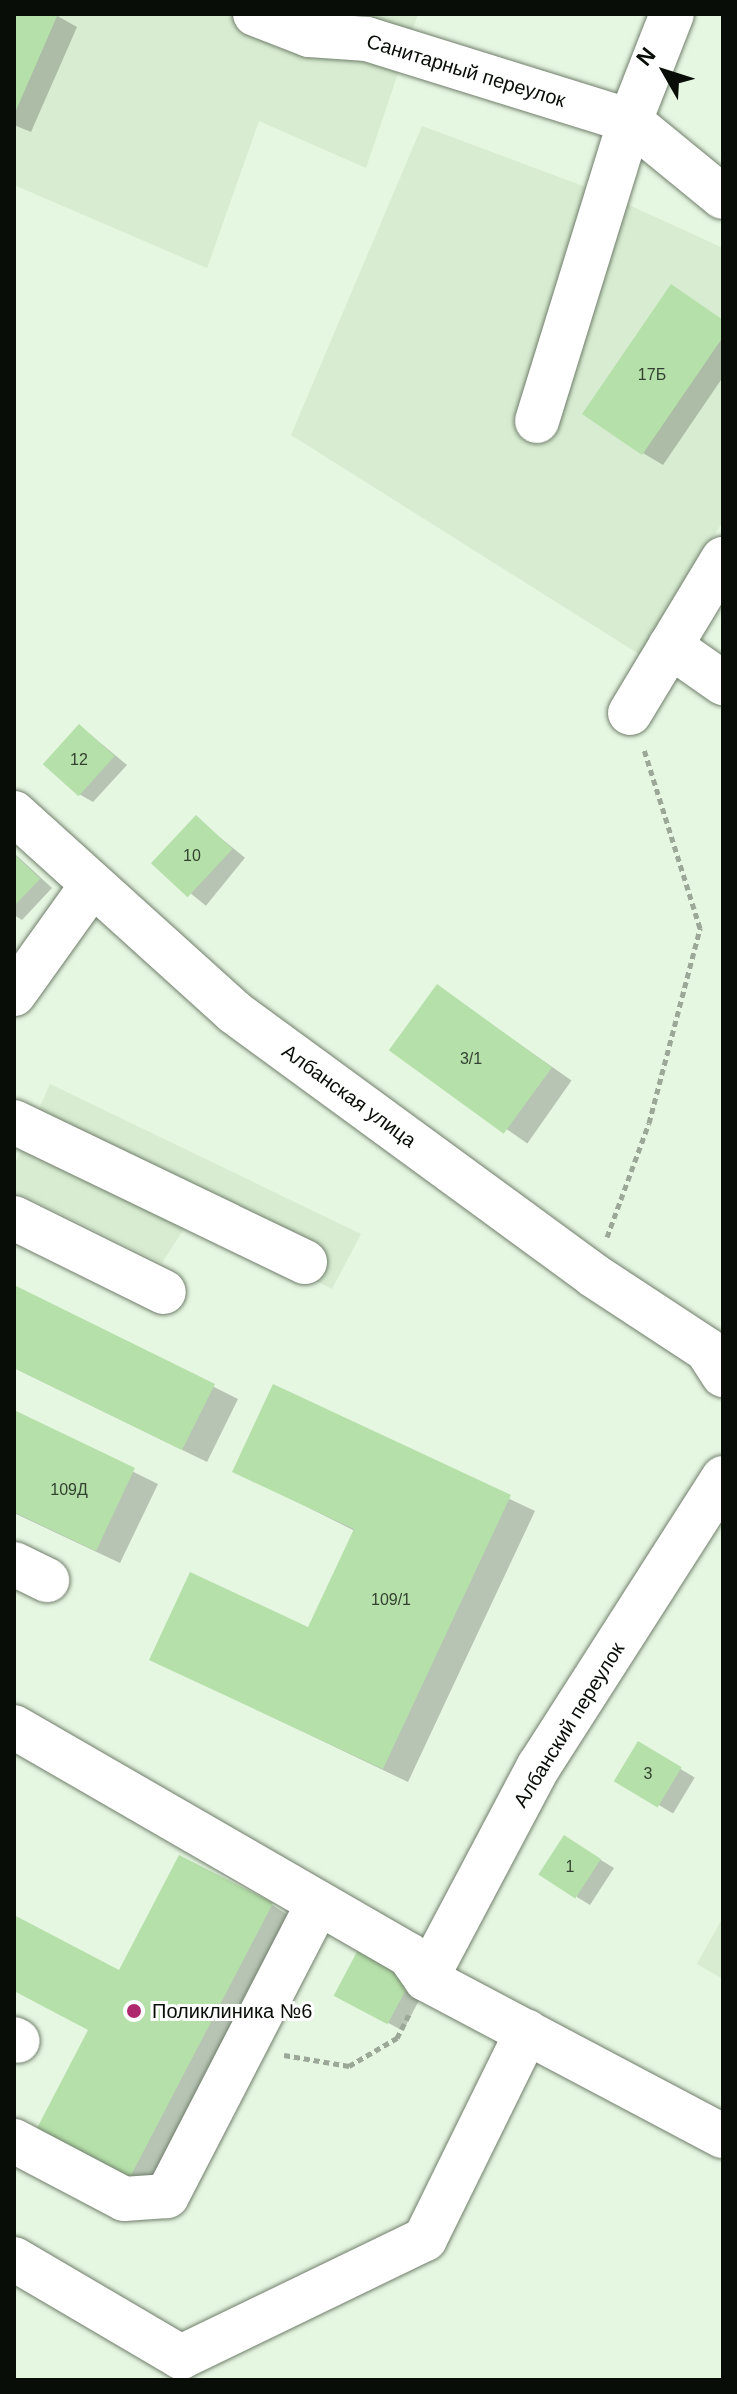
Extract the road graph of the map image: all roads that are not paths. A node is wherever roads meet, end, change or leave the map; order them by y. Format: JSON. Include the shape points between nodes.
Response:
{"nodes":[{"id":1,"x":255,"y":14,"type":"edge"},
{"id":2,"x":672,"y":14,"type":"edge"},
{"id":3,"x":367,"y":27,"type":"edge"},
{"id":4,"x":630,"y":121,"type":"junction"},
{"id":5,"x":723,"y":197,"type":"edge"},
{"id":6,"x":537,"y":421,"type":"dead end"},
{"id":7,"x":723,"y":559,"type":"edge"},
{"id":8,"x":670,"y":646,"type":"junction"},
{"id":9,"x":723,"y":683,"type":"edge"},
{"id":10,"x":630,"y":713,"type":"road end"},
{"id":11,"x":14,"y":813,"type":"edge"},
{"id":12,"x":92,"y":885,"type":"junction"},
{"id":13,"x":14,"y":994,"type":"edge"},
{"id":14,"x":14,"y":1122,"type":"edge"},
{"id":15,"x":14,"y":1218,"type":"edge"},
{"id":16,"x":305,"y":1262,"type":"dead end"},
{"id":17,"x":164,"y":1292,"type":"dead end"},
{"id":18,"x":715,"y":1362,"type":"edge"},
{"id":19,"x":723,"y":1478,"type":"edge"},
{"id":20,"x":14,"y":1727,"type":"edge"},
{"id":21,"x":318,"y":1904,"type":"junction"},
{"id":22,"x":426,"y":1979,"type":"junction"},
{"id":23,"x":527,"y":2032,"type":"junction"},
{"id":24,"x":723,"y":2136,"type":"edge"},
{"id":25,"x":14,"y":2141,"type":"edge"},
{"id":26,"x":14,"y":2259,"type":"edge"}],
"edges":[{"from":1,"to":3,"type":"street","name":"Санитарный переулок","via":[[309,35]]},
{"from":2,"to":4,"type":"street"},
{"from":3,"to":4,"type":"street","name":"Санитарный переулок"},
{"from":4,"to":5,"type":"street","name":"Санитарный переулок"},
{"from":4,"to":6,"type":"street"},
{"from":7,"to":8,"type":"street"},
{"from":8,"to":9,"type":"street"},
{"from":8,"to":10,"type":"street"},
{"from":11,"to":12,"type":"street","name":"Албанская улица"},
{"from":12,"to":13,"type":"street"},
{"from":12,"to":18,"type":"street","name":"Албанская улица","via":[[234,1012]]},
{"from":14,"to":16,"type":"street"},
{"from":15,"to":17,"type":"street"},
{"from":19,"to":22,"type":"street","name":"Албанский переулок","via":[[539,1766]]},
{"from":20,"to":21,"type":"street"},
{"from":21,"to":22,"type":"street","via":[[409,1955]]},
{"from":21,"to":25,"type":"street","via":[[167,2196],[124,2199]]},
{"from":22,"to":23,"type":"street"},
{"from":23,"to":24,"type":"street"},
{"from":23,"to":26,"type":"street","via":[[425,2239],[181,2357]]}]}
